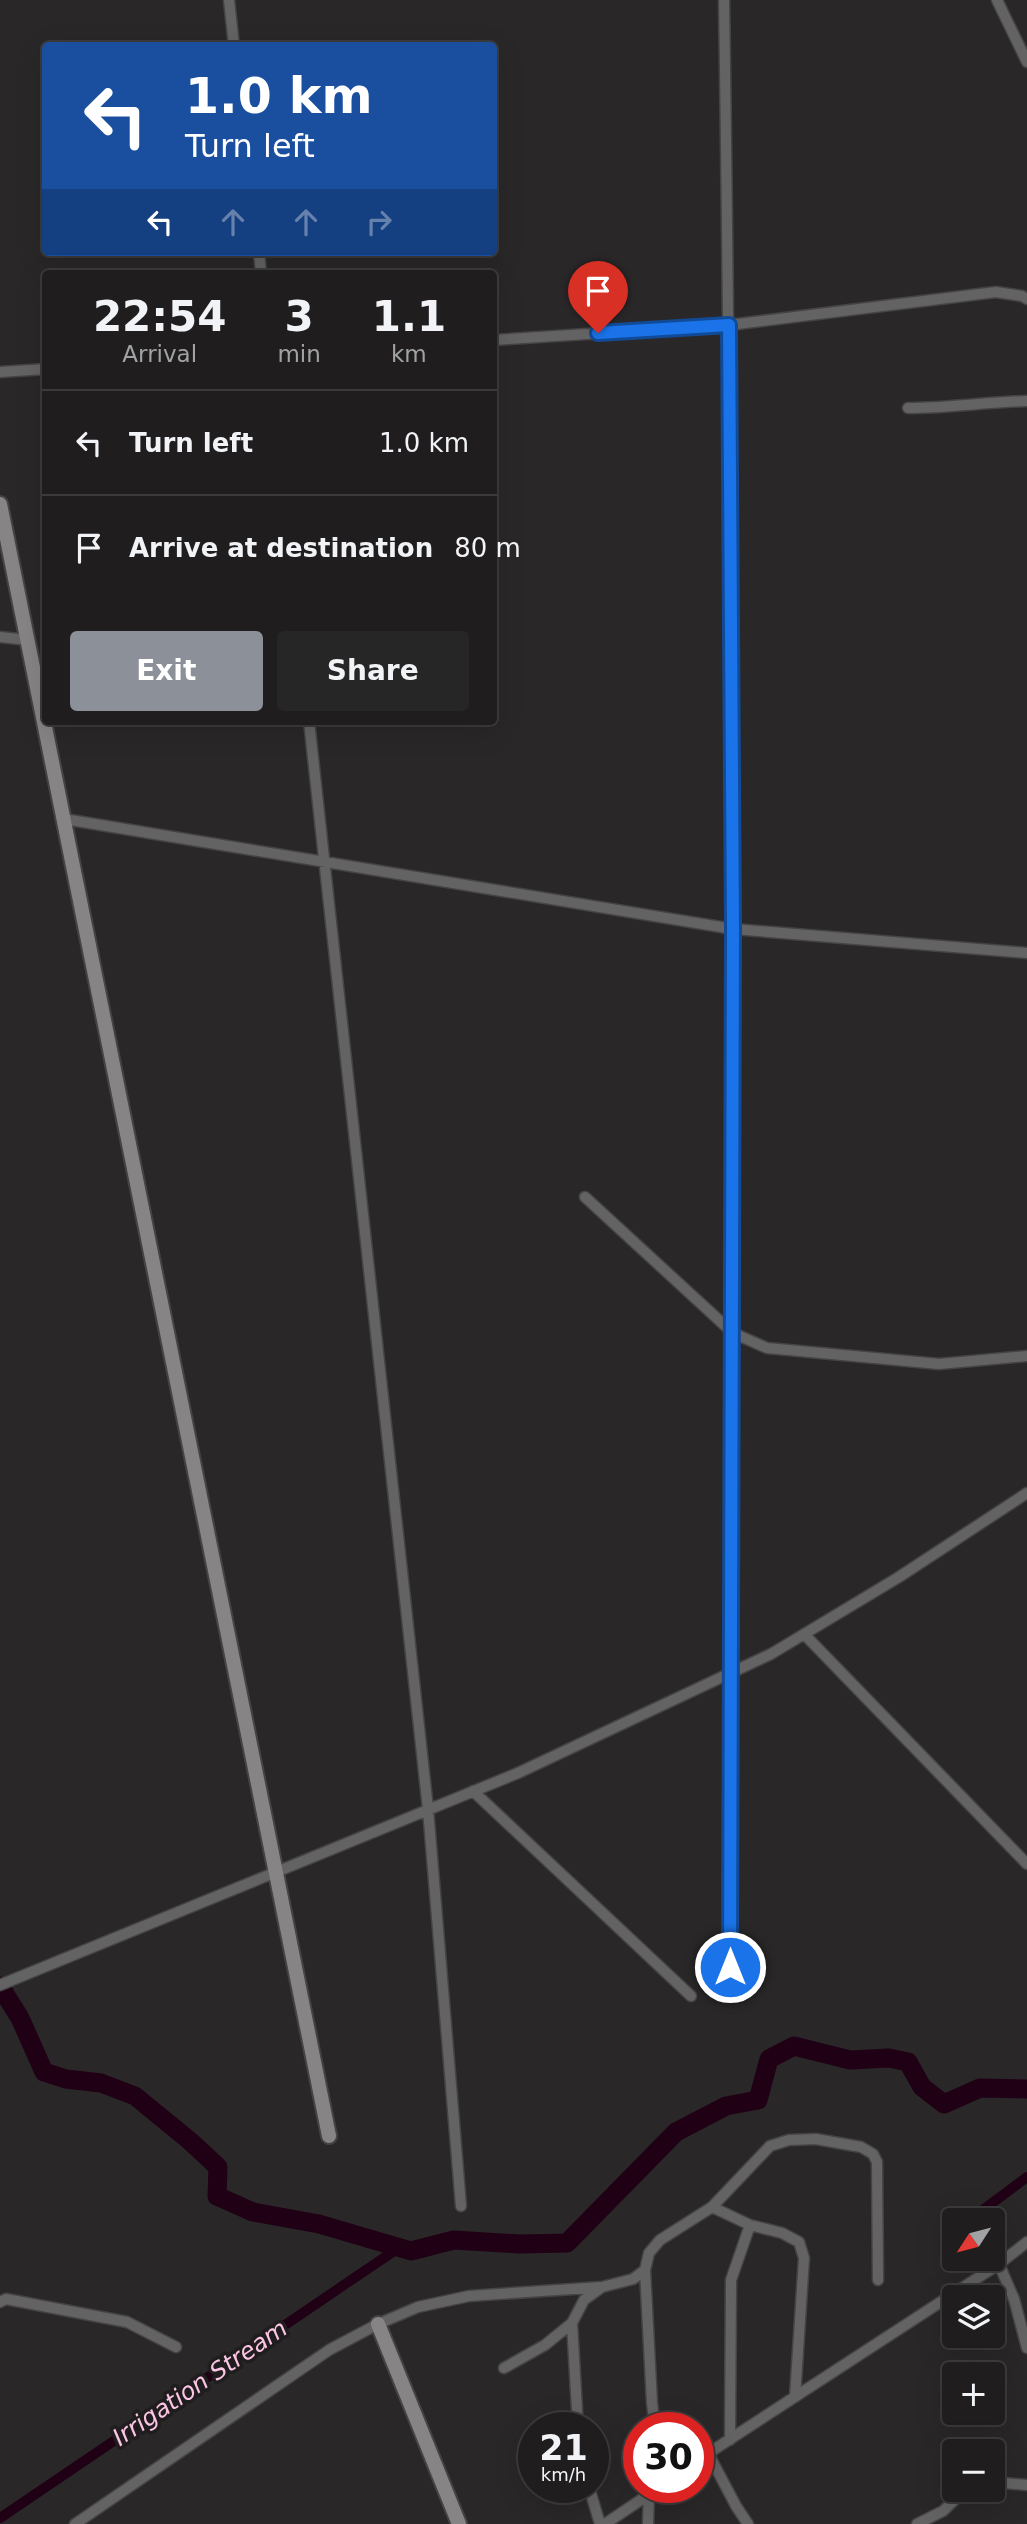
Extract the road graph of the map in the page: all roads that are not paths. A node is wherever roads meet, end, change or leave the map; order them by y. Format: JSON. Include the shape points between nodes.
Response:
{"nodes":[{"id":1,"x":229,"y":0,"type":"edge"},
{"id":2,"x":724,"y":0,"type":"edge"},
{"id":3,"x":996,"y":0,"type":"edge"},
{"id":4,"x":234,"y":42,"type":"edge"},
{"id":5,"x":1027,"y":62,"type":"edge"},
{"id":6,"x":1027,"y":299,"type":"edge"},
{"id":7,"x":729,"y":325,"type":"junction"},
{"id":8,"x":497,"y":340,"type":"edge"},
{"id":9,"x":42,"y":369,"type":"edge"},
{"id":10,"x":0,"y":372,"type":"edge"},
{"id":11,"x":1027,"y":401,"type":"edge"},
{"id":12,"x":908,"y":408,"type":"dead end"},
{"id":13,"x":0,"y":504,"type":"edge"},
{"id":14,"x":0,"y":637,"type":"edge"},
{"id":15,"x":27,"y":640,"type":"junction"},
{"id":16,"x":42,"y":713,"type":"edge"},
{"id":17,"x":44,"y":725,"type":"edge"},
{"id":18,"x":309,"y":725,"type":"edge"},
{"id":19,"x":64,"y":820,"type":"junction"},
{"id":20,"x":324,"y":864,"type":"junction"},
{"id":21,"x":733,"y":929,"type":"junction"},
{"id":22,"x":1027,"y":953,"type":"edge"},
{"id":23,"x":585,"y":1197,"type":"dead end"},
{"id":24,"x":733,"y":1333,"type":"junction"},
{"id":25,"x":1027,"y":1356,"type":"edge"},
{"id":26,"x":1027,"y":1493,"type":"edge"},
{"id":27,"x":804,"y":1634,"type":"junction"},
{"id":28,"x":731,"y":1673,"type":"junction"},
{"id":29,"x":473,"y":1791,"type":"junction"},
{"id":30,"x":428,"y":1809,"type":"junction"},
{"id":31,"x":1027,"y":1864,"type":"edge"},
{"id":32,"x":275,"y":1871,"type":"junction"},
{"id":33,"x":730,"y":1967,"type":"dead end"},
{"id":34,"x":0,"y":1985,"type":"edge"},
{"id":35,"x":691,"y":1996,"type":"dead end"},
{"id":36,"x":328,"y":2136,"type":"dead end"},
{"id":37,"x":461,"y":2206,"type":"dead end"},
{"id":38,"x":712,"y":2207,"type":"junction"},
{"id":39,"x":750,"y":2225,"type":"junction"},
{"id":40,"x":1027,"y":2242,"type":"edge"},
{"id":41,"x":1005,"y":2259,"type":"edge"},
{"id":42,"x":645,"y":2270,"type":"junction"},
{"id":43,"x":987,"y":2272,"type":"edge"},
{"id":44,"x":1002,"y":2272,"type":"edge"},
{"id":45,"x":878,"y":2280,"type":"dead end"},
{"id":46,"x":602,"y":2287,"type":"junction"},
{"id":47,"x":0,"y":2302,"type":"edge"},
{"id":48,"x":572,"y":2323,"type":"junction"},
{"id":49,"x":378,"y":2324,"type":"junction"},
{"id":50,"x":176,"y":2347,"type":"dead end"},
{"id":51,"x":1027,"y":2348,"type":"edge"},
{"id":52,"x":503,"y":2368,"type":"dead end"},
{"id":53,"x":795,"y":2397,"type":"junction"},
{"id":54,"x":577,"y":2412,"type":"edge"},
{"id":55,"x":653,"y":2412,"type":"edge"},
{"id":56,"x":730,"y":2440,"type":"junction"},
{"id":57,"x":714,"y":2450,"type":"edge"},
{"id":58,"x":714,"y":2465,"type":"edge"},
{"id":59,"x":1005,"y":2483,"type":"edge"},
{"id":60,"x":1027,"y":2484,"type":"edge"},
{"id":61,"x":952,"y":2502,"type":"edge"},
{"id":62,"x":594,"y":2503,"type":"edge"},
{"id":63,"x":636,"y":2503,"type":"edge"},
{"id":64,"x":649,"y":2503,"type":"edge"},
{"id":65,"x":943,"y":2511,"type":"junction"},
{"id":66,"x":88,"y":2519,"type":"edge"},
{"id":67,"x":75,"y":2524,"type":"edge"},
{"id":68,"x":458,"y":2524,"type":"edge"},
{"id":69,"x":600,"y":2524,"type":"edge"},
{"id":70,"x":606,"y":2524,"type":"edge"},
{"id":71,"x":648,"y":2524,"type":"edge"},
{"id":72,"x":748,"y":2524,"type":"edge"},
{"id":73,"x":917,"y":2524,"type":"edge"},
{"id":74,"x":942,"y":2524,"type":"edge"}],
"edges":[{"from":1,"to":4,"type":"street"},
{"from":2,"to":7,"type":"street"},
{"from":3,"to":5,"type":"street"},
{"from":6,"to":7,"type":"street","via":[[996,292]]},
{"from":7,"to":8,"type":"street"},
{"from":7,"to":21,"type":"street"},
{"from":9,"to":10,"type":"street"},
{"from":11,"to":12,"type":"street"},
{"from":13,"to":15,"type":"street"},
{"from":14,"to":15,"type":"street"},
{"from":15,"to":16,"type":"street"},
{"from":17,"to":19,"type":"street"},
{"from":18,"to":20,"type":"street"},
{"from":19,"to":20,"type":"street"},
{"from":19,"to":32,"type":"street"},
{"from":20,"to":21,"type":"street"},
{"from":20,"to":30,"type":"street"},
{"from":21,"to":22,"type":"street"},
{"from":21,"to":24,"type":"street"},
{"from":23,"to":24,"type":"street"},
{"from":24,"to":25,"type":"street","via":[[767,1348],[939,1364]]},
{"from":24,"to":28,"type":"street"},
{"from":26,"to":27,"type":"street"},
{"from":27,"to":28,"type":"street"},
{"from":27,"to":31,"type":"street"},
{"from":28,"to":29,"type":"street"},
{"from":28,"to":33,"type":"street"},
{"from":29,"to":30,"type":"street"},
{"from":29,"to":35,"type":"street"},
{"from":30,"to":32,"type":"street"},
{"from":30,"to":37,"type":"street"},
{"from":32,"to":34,"type":"street"},
{"from":32,"to":36,"type":"street"},
{"from":38,"to":39,"type":"street"},
{"from":38,"to":42,"type":"street","via":[[660,2240],[649,2253]]},
{"from":38,"to":45,"type":"street","via":[[770,2146],[816,2138],[861,2147],[877,2162]]},
{"from":39,"to":53,"type":"street","via":[[799,2242],[804,2258]]},
{"from":39,"to":56,"type":"street","via":[[731,2280]]},
{"from":40,"to":41,"type":"street"},
{"from":42,"to":46,"type":"street","via":[[633,2279]]},
{"from":42,"to":55,"type":"street"},
{"from":43,"to":53,"type":"street"},
{"from":44,"to":51,"type":"street"},
{"from":46,"to":48,"type":"street","via":[[584,2300]]},
{"from":46,"to":49,"type":"street","via":[[468,2296],[418,2307]]},
{"from":47,"to":50,"type":"street","via":[[6,2299],[127,2322]]},
{"from":48,"to":52,"type":"street","via":[[545,2345]]},
{"from":48,"to":54,"type":"street"},
{"from":49,"to":66,"type":"street","via":[[329,2350]]},
{"from":49,"to":68,"type":"street"},
{"from":53,"to":56,"type":"street"},
{"from":56,"to":57,"type":"street"},
{"from":58,"to":72,"type":"street"},
{"from":59,"to":60,"type":"street"},
{"from":61,"to":65,"type":"street"},
{"from":62,"to":69,"type":"street"},
{"from":63,"to":70,"type":"street"},
{"from":64,"to":71,"type":"street"},
{"from":65,"to":73,"type":"street"},
{"from":65,"to":74,"type":"street"},
{"from":66,"to":67,"type":"street"}]}
